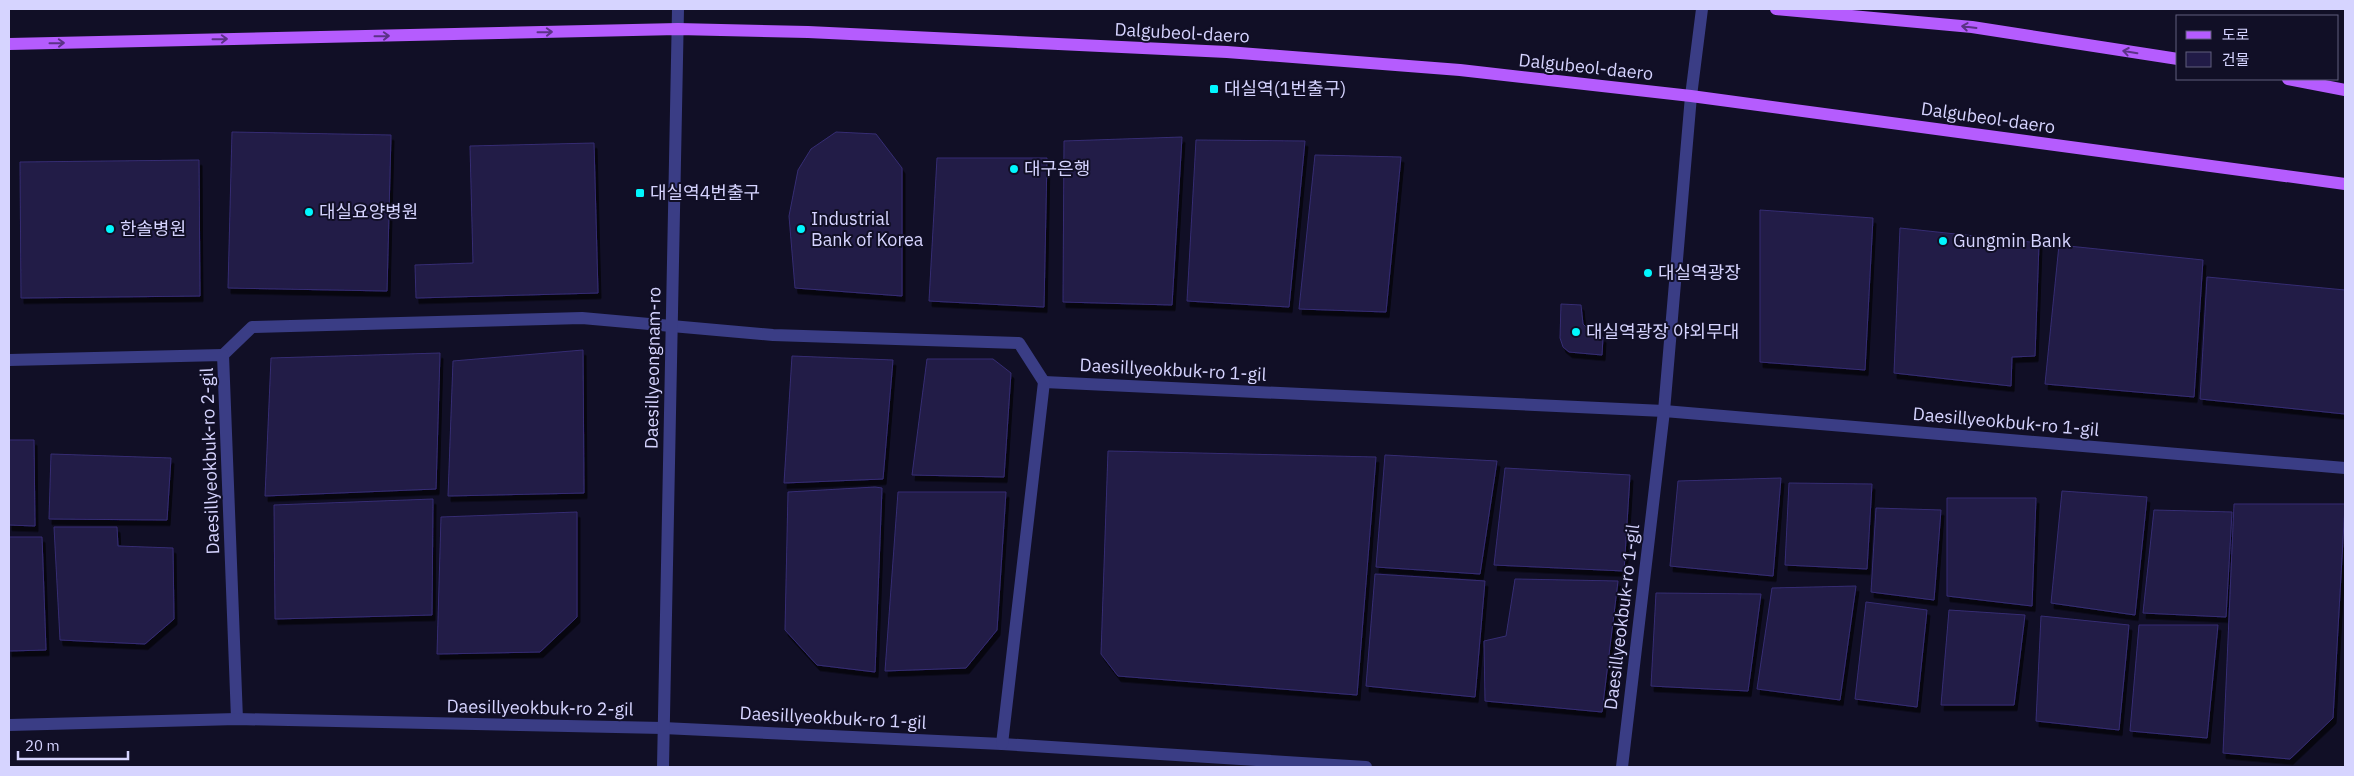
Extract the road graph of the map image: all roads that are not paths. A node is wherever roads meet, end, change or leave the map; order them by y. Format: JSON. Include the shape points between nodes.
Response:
{"nodes":[{"id":1,"x":678,"y":9,"type":"edge"},
{"id":2,"x":1702,"y":9,"type":"edge"},
{"id":3,"x":1776,"y":9,"type":"edge"},
{"id":4,"x":678,"y":29,"type":"junction"},
{"id":5,"x":9,"y":44,"type":"edge"},
{"id":6,"x":2176,"y":59,"type":"edge"},
{"id":7,"x":2293,"y":80,"type":"edge"},
{"id":8,"x":2345,"y":90,"type":"edge"},
{"id":9,"x":1691,"y":96,"type":"junction"},
{"id":10,"x":2345,"y":184,"type":"edge"},
{"id":11,"x":671,"y":328,"type":"junction"},
{"id":12,"x":223,"y":355,"type":"junction"},
{"id":13,"x":9,"y":360,"type":"edge"},
{"id":14,"x":1044,"y":382,"type":"junction"},
{"id":15,"x":1664,"y":411,"type":"junction"},
{"id":16,"x":2345,"y":468,"type":"edge"},
{"id":17,"x":237,"y":719,"type":"junction"},
{"id":18,"x":9,"y":725,"type":"edge"},
{"id":19,"x":663,"y":728,"type":"junction"},
{"id":20,"x":1002,"y":744,"type":"junction"},
{"id":21,"x":663,"y":767,"type":"edge"},
{"id":22,"x":1366,"y":767,"type":"edge"},
{"id":23,"x":1622,"y":767,"type":"edge"}],
"edges":[{"from":1,"to":4,"type":"street","name":"Daesillyeongnam-ro"},
{"from":2,"to":9,"type":"street"},
{"from":6,"to":3,"type":"main road","one_way":true,"via":[[1972,28]]},
{"from":5,"to":4,"type":"main road","name":"Dalgubeol-daero","one_way":true},
{"from":4,"to":9,"type":"main road","name":"Dalgubeol-daero","via":[[1227,52],[1460,70]]},
{"from":4,"to":11,"type":"street","name":"Daesillyeongnam-ro"},
{"from":7,"to":8,"type":"main road"},
{"from":9,"to":10,"type":"main road","name":"Dalgubeol-daero"},
{"from":9,"to":15,"type":"street"},
{"from":11,"to":12,"type":"street","via":[[582,318],[252,327]]},
{"from":11,"to":14,"type":"street","via":[[773,335],[1019,343]]},
{"from":11,"to":19,"type":"street","name":"Daesillyeongnam-ro"},
{"from":12,"to":13,"type":"street","name":"Daesillyeokbuk-ro 2-gil"},
{"from":12,"to":17,"type":"street","name":"Daesillyeokbuk-ro 2-gil"},
{"from":14,"to":15,"type":"street","name":"Daesillyeokbuk-ro 1-gil"},
{"from":14,"to":20,"type":"street"},
{"from":15,"to":16,"type":"street","name":"Daesillyeokbuk-ro 1-gil"},
{"from":15,"to":23,"type":"street","name":"Daesillyeokbuk-ro 1-gil"},
{"from":17,"to":18,"type":"street","name":"Daesillyeokbuk-ro 2-gil"},
{"from":17,"to":19,"type":"street","name":"Daesillyeokbuk-ro 2-gil"},
{"from":19,"to":20,"type":"street","name":"Daesillyeokbuk-ro 1-gil"},
{"from":19,"to":21,"type":"street","name":"Daesillyeongnam-ro"},
{"from":20,"to":22,"type":"street","name":"Daesillyeokbuk-ro 1-gil"}]}
